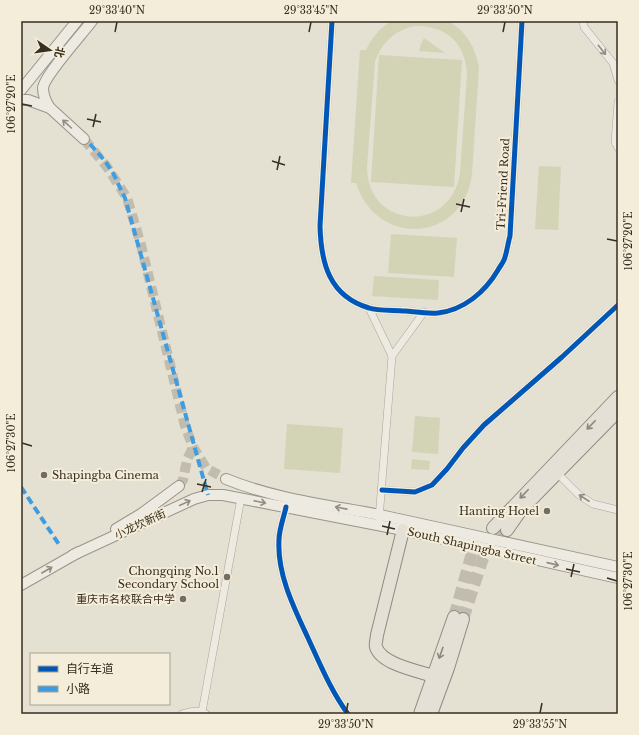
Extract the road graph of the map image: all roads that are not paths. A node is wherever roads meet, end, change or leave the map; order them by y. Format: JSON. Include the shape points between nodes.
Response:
{"nodes":[{"id":1,"x":77,"y":21,"type":"edge"},
{"id":2,"x":92,"y":21,"type":"edge"},
{"id":3,"x":332,"y":21,"type":"edge"},
{"id":4,"x":522,"y":21,"type":"edge"},
{"id":5,"x":583,"y":21,"type":"edge"},
{"id":6,"x":618,"y":80,"type":"edge"},
{"id":7,"x":21,"y":90,"type":"edge"},
{"id":8,"x":21,"y":100,"type":"edge"},
{"id":9,"x":618,"y":102,"type":"edge"},
{"id":10,"x":50,"y":108,"type":"junction"},
{"id":11,"x":84,"y":139,"type":"tunnel mouth"},
{"id":12,"x":618,"y":148,"type":"edge"},
{"id":13,"x":618,"y":305,"type":"edge"},
{"id":14,"x":369,"y":308,"type":"junction"},
{"id":15,"x":424,"y":312,"type":"junction"},
{"id":16,"x":392,"y":356,"type":"junction"},
{"id":17,"x":618,"y":397,"type":"edge"},
{"id":18,"x":618,"y":411,"type":"edge"},
{"id":19,"x":554,"y":470,"type":"junction"},
{"id":20,"x":226,"y":479,"type":"tunnel mouth"},
{"id":21,"x":179,"y":486,"type":"tunnel mouth"},
{"id":22,"x":382,"y":490,"type":"junction"},
{"id":23,"x":208,"y":495,"type":"joint"},
{"id":24,"x":241,"y":498,"type":"junction"},
{"id":25,"x":286,"y":507,"type":"junction"},
{"id":26,"x":618,"y":510,"type":"edge"},
{"id":27,"x":379,"y":520,"type":"junction"},
{"id":28,"x":493,"y":528,"type":"tunnel mouth"},
{"id":29,"x":403,"y":530,"type":"junction"},
{"id":30,"x":507,"y":530,"type":"tunnel mouth"},
{"id":31,"x":73,"y":555,"type":"junction"},
{"id":32,"x":618,"y":567,"type":"edge"},
{"id":33,"x":618,"y":578,"type":"edge"},
{"id":34,"x":21,"y":585,"type":"edge"},
{"id":35,"x":433,"y":676,"type":"junction"},
{"id":36,"x":204,"y":713,"type":"edge"},
{"id":37,"x":182,"y":714,"type":"edge"},
{"id":38,"x":348,"y":714,"type":"edge"},
{"id":39,"x":420,"y":714,"type":"edge"},
{"id":40,"x":431,"y":714,"type":"edge"}],
"edges":[{"from":1,"to":7,"type":"main road"},
{"from":2,"to":10,"type":"main road","via":[[48,76],[43,87]]},
{"from":3,"to":14,"type":"street","via":[[320,243],[331,281],[348,298]]},
{"from":4,"to":15,"type":"street","name":"Tri-Friend Road","via":[[510,236],[505,258],[495,276],[472,300],[458,308],[438,313]]},
{"from":5,"to":6,"type":"street","one_way":true,"via":[[584,27],[613,63]]},
{"from":8,"to":10,"type":"main road"},
{"from":9,"to":12,"type":"street","via":[[615,142]]},
{"from":11,"to":10,"type":"main road","one_way":true},
{"from":13,"to":22,"type":"street","via":[[484,425],[432,485],[416,492]]},
{"from":14,"to":15,"type":"street","name":"Tri-Friend Road"},
{"from":14,"to":16,"type":"street"},
{"from":15,"to":16,"type":"street"},
{"from":16,"to":22,"type":"street"},
{"from":17,"to":19,"type":"main road","one_way":true},
{"from":18,"to":19,"type":"main road"},
{"from":26,"to":19,"type":"street","one_way":true,"via":[[593,504],[579,495]]},
{"from":19,"to":28,"type":"main road","one_way":true},
{"from":19,"to":30,"type":"main road"},
{"from":27,"to":20,"type":"main road","name":"South Shapingba Street","one_way":true,"via":[[268,494]]},
{"from":21,"to":31,"type":"main road","name":"小龙坎新街","via":[[141,514]]},
{"from":22,"to":27,"type":"street"},
{"from":23,"to":24,"type":"main road","name":"South Shapingba Street"},
{"from":31,"to":23,"type":"main road","name":"小龙坎新街","one_way":true,"via":[[194,499]]},
{"from":24,"to":25,"type":"main road","name":"South Shapingba Street","one_way":true},
{"from":24,"to":36,"type":"street"},
{"from":25,"to":27,"type":"main road","name":"South Shapingba Street"},
{"from":25,"to":38,"type":"street","via":[[279,539],[280,562],[288,592],[323,671]]},
{"from":27,"to":29,"type":"main road","name":"South Shapingba Street"},
{"from":27,"to":32,"type":"main road","name":"South Shapingba Street"},
{"from":29,"to":33,"type":"main road","name":"South Shapingba Street","one_way":true},
{"from":29,"to":35,"type":"main road","via":[[376,647],[381,656],[391,662]]},
{"from":34,"to":31,"type":"main road","name":"小龙坎新街","one_way":true},
{"from":35,"to":39,"type":"main road"},
{"from":40,"to":35,"type":"main road","one_way":true,"via":[[448,668],[458,618]]},
{"from":36,"to":37,"type":"street"}]}
